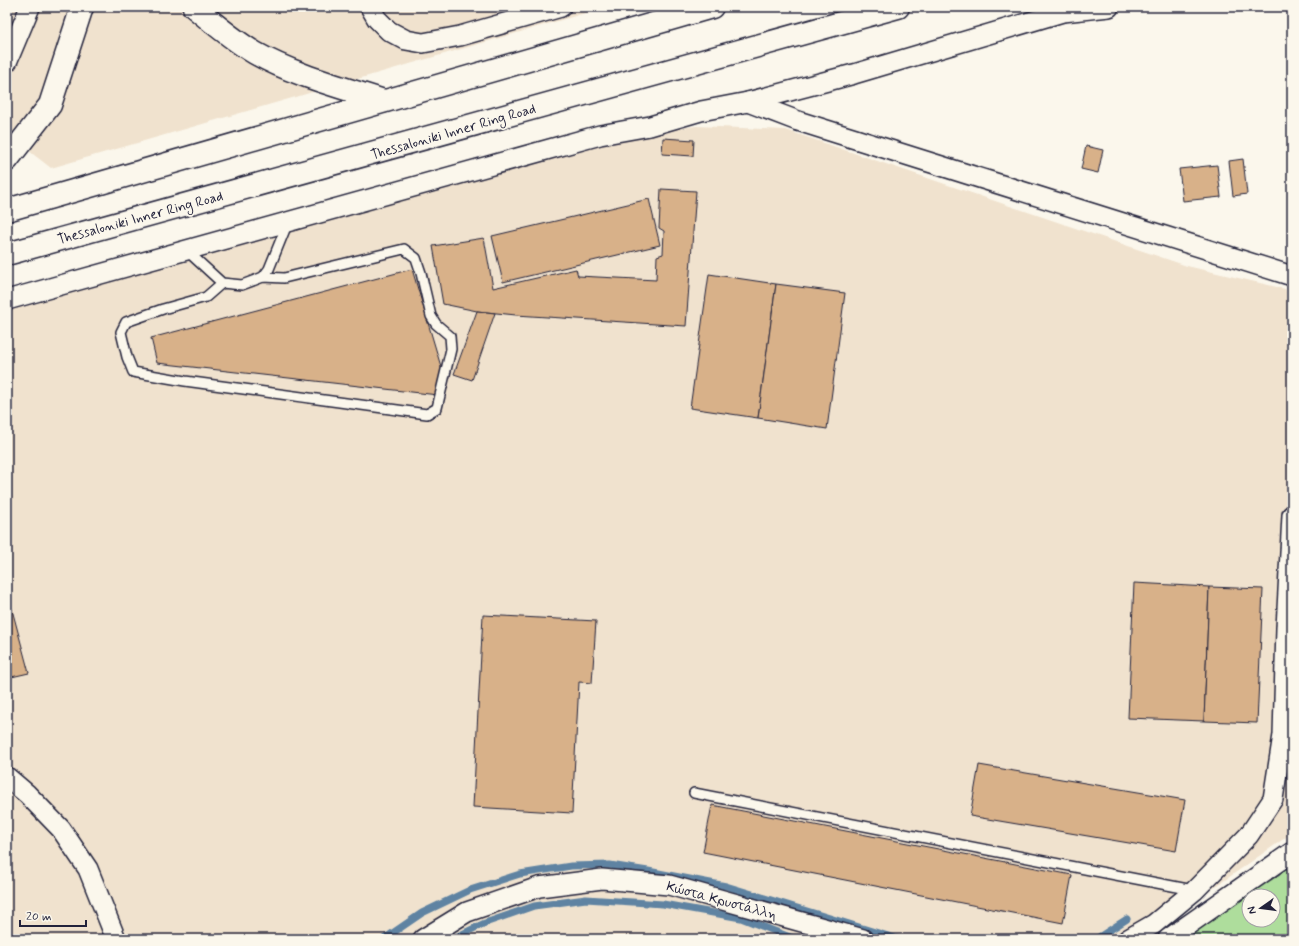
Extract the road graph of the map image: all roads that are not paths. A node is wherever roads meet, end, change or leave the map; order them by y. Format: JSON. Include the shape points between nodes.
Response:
{"nodes":[{"id":1,"x":30,"y":7,"type":"edge"},
{"id":2,"x":82,"y":7,"type":"edge"},
{"id":3,"x":194,"y":7,"type":"edge"},
{"id":4,"x":370,"y":7,"type":"edge"},
{"id":5,"x":561,"y":7,"type":"edge"},
{"id":6,"x":712,"y":7,"type":"edge"},
{"id":7,"x":898,"y":7,"type":"edge"},
{"id":8,"x":1109,"y":7,"type":"edge"},
{"id":9,"x":7,"y":62,"type":"edge"},
{"id":10,"x":797,"y":89,"type":"junction"},
{"id":11,"x":384,"y":101,"type":"junction"},
{"id":12,"x":748,"y":102,"type":"junction"},
{"id":13,"x":798,"y":121,"type":"junction"},
{"id":14,"x":7,"y":160,"type":"edge"},
{"id":15,"x":7,"y":210,"type":"edge"},
{"id":16,"x":288,"y":222,"type":"junction"},
{"id":17,"x":186,"y":250,"type":"junction"},
{"id":18,"x":7,"y":254,"type":"edge"},
{"id":19,"x":1292,"y":276,"type":"edge"},
{"id":20,"x":263,"y":277,"type":"junction"},
{"id":21,"x":222,"y":283,"type":"junction"},
{"id":22,"x":7,"y":300,"type":"edge"},
{"id":23,"x":1292,"y":515,"type":"edge"},
{"id":24,"x":7,"y":777,"type":"edge"},
{"id":25,"x":694,"y":793,"type":"dead end"},
{"id":26,"x":1292,"y":852,"type":"edge"},
{"id":27,"x":1194,"y":890,"type":"junction"},
{"id":28,"x":116,"y":939,"type":"edge"},
{"id":29,"x":423,"y":939,"type":"edge"},
{"id":30,"x":862,"y":939,"type":"edge"},
{"id":31,"x":1128,"y":939,"type":"edge"},
{"id":32,"x":1168,"y":939,"type":"edge"}],
"edges":[{"from":1,"to":9,"type":"street"},
{"from":2,"to":14,"type":"main road","via":[[50,105]]},
{"from":3,"to":11,"type":"main road","via":[[255,53],[289,70]]},
{"from":4,"to":5,"type":"street","via":[[389,31],[406,40],[423,43],[460,36]]},
{"from":6,"to":11,"type":"main road"},
{"from":7,"to":18,"type":"main road","name":"Thessaloniki Inner Ring Road"},
{"from":8,"to":10,"type":"street","via":[[1063,12]]},
{"from":10,"to":12,"type":"street"},
{"from":10,"to":13,"type":"street","via":[[791,105]]},
{"from":11,"to":15,"type":"main road"},
{"from":12,"to":13,"type":"street"},
{"from":12,"to":16,"type":"street","via":[[701,111],[650,126],[600,135]]},
{"from":13,"to":19,"type":"street"},
{"from":16,"to":17,"type":"street"},
{"from":16,"to":20,"type":"lane","via":[[269,269]]},
{"from":17,"to":21,"type":"lane"},
{"from":17,"to":22,"type":"street"},
{"from":20,"to":21,"type":"lane","via":[[242,285]]},
{"from":20,"to":21,"type":"lane","via":[[284,278],[404,249],[416,258],[431,316],[450,336],[450,349],[437,408],[427,414],[133,372],[121,332],[126,322],[206,297]]},
{"from":23,"to":27,"type":"street","via":[[1283,735],[1272,799],[1248,835]]},
{"from":24,"to":28,"type":"street","via":[[62,829],[88,869]]},
{"from":25,"to":27,"type":"lane"},
{"from":26,"to":32,"type":"street"},
{"from":27,"to":31,"type":"street","via":[[1154,924]]},
{"from":29,"to":30,"type":"street","name":"Κώστα Κρυστάλλη","via":[[467,912],[539,887],[602,879],[669,885]]}]}
